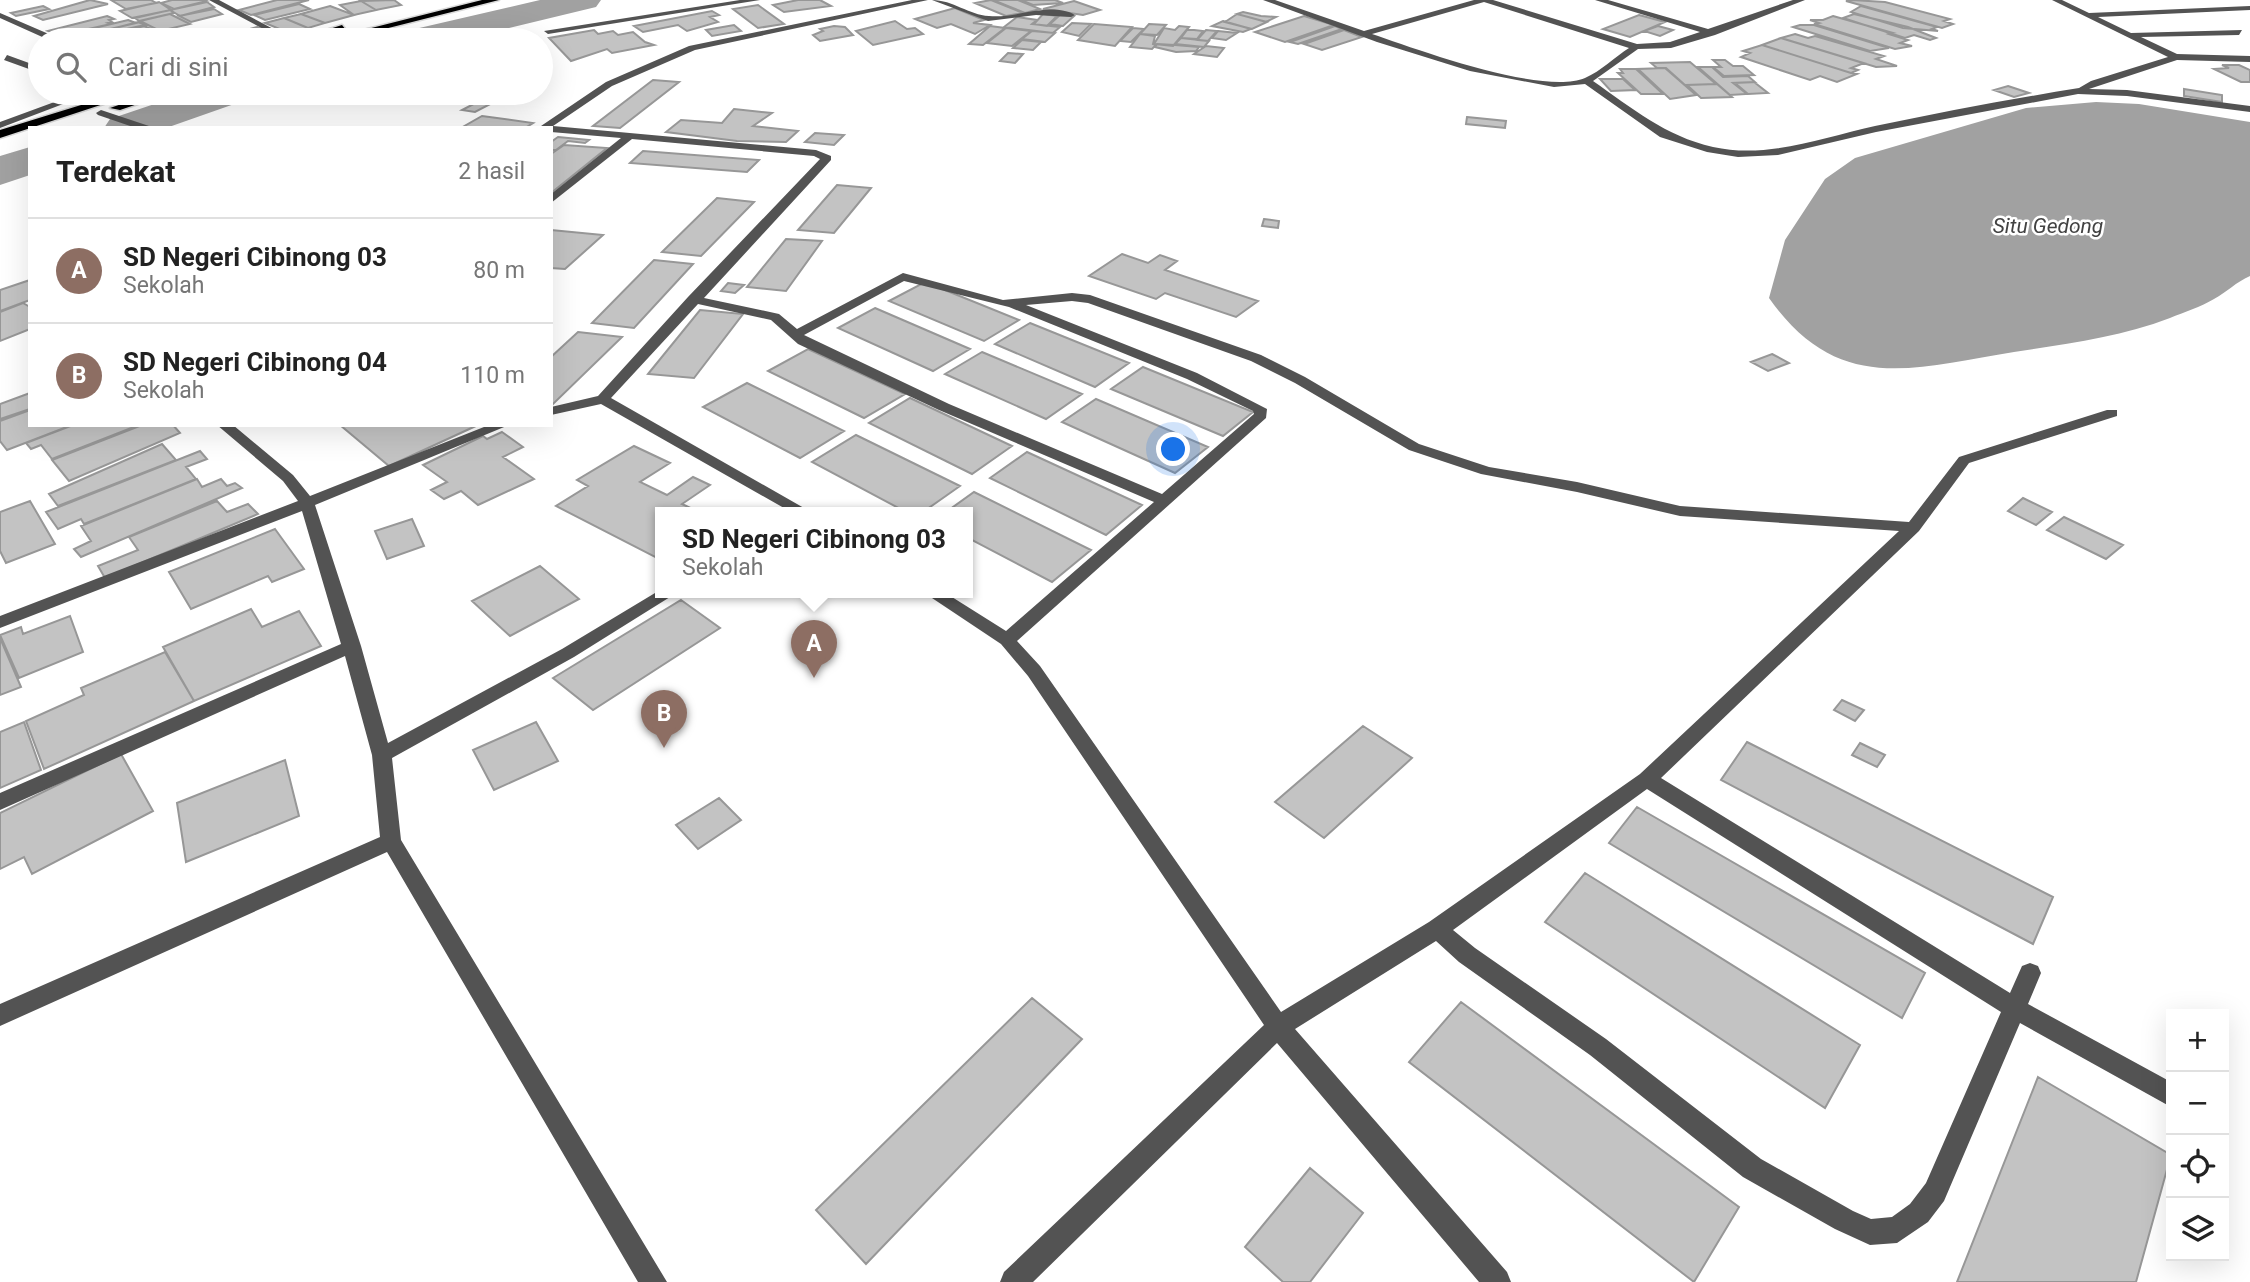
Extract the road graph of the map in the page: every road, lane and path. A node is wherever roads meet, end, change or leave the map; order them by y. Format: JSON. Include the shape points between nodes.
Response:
{"nodes":[{"id":1,"x":213,"y":0,"type":"edge"},
{"id":2,"x":459,"y":0,"type":"edge"},
{"id":3,"x":494,"y":0,"type":"edge"},
{"id":4,"x":756,"y":0,"type":"edge"},
{"id":5,"x":924,"y":0,"type":"edge"},
{"id":6,"x":936,"y":0,"type":"edge"},
{"id":7,"x":1267,"y":0,"type":"edge"},
{"id":8,"x":1484,"y":0,"type":"edge"},
{"id":9,"x":1599,"y":0,"type":"edge"},
{"id":10,"x":1801,"y":0,"type":"edge"},
{"id":11,"x":2056,"y":0,"type":"edge"},
{"id":12,"x":722,"y":7,"type":"junction"},
{"id":13,"x":2250,"y":8,"type":"edge"},
{"id":14,"x":0,"y":15,"type":"edge"},
{"id":15,"x":1071,"y":15,"type":"dead end"},
{"id":16,"x":2088,"y":15,"type":"junction"},
{"id":17,"x":731,"y":16,"type":"dead end"},
{"id":18,"x":741,"y":25,"type":"dead end"},
{"id":19,"x":29,"y":28,"type":"edge"},
{"id":20,"x":267,"y":28,"type":"edge"},
{"id":21,"x":348,"y":28,"type":"edge"},
{"id":22,"x":378,"y":28,"type":"edge"},
{"id":23,"x":553,"y":30,"type":"edge"},
{"id":24,"x":2239,"y":32,"type":"dead end"},
{"id":25,"x":1367,"y":33,"type":"junction"},
{"id":26,"x":1712,"y":33,"type":"junction"},
{"id":27,"x":751,"y":34,"type":"junction"},
{"id":28,"x":2131,"y":35,"type":"junction"},
{"id":29,"x":1636,"y":47,"type":"junction"},
{"id":30,"x":2175,"y":57,"type":"junction"},
{"id":31,"x":7,"y":58,"type":"dead end"},
{"id":32,"x":2250,"y":59,"type":"edge"},
{"id":33,"x":28,"y":65,"type":"edge"},
{"id":34,"x":1587,"y":81,"type":"junction"},
{"id":35,"x":2078,"y":91,"type":"junction"},
{"id":36,"x":61,"y":105,"type":"edge"},
{"id":37,"x":100,"y":105,"type":"edge"},
{"id":38,"x":106,"y":105,"type":"edge"},
{"id":39,"x":109,"y":105,"type":"edge"},
{"id":40,"x":102,"y":107,"type":"junction"},
{"id":41,"x":2250,"y":109,"type":"edge"},
{"id":42,"x":30,"y":126,"type":"edge"},
{"id":43,"x":59,"y":126,"type":"edge"},
{"id":44,"x":140,"y":126,"type":"edge"},
{"id":45,"x":547,"y":126,"type":"edge"},
{"id":46,"x":28,"y":127,"type":"edge"},
{"id":47,"x":553,"y":129,"type":"edge"},
{"id":48,"x":0,"y":134,"type":"edge"},
{"id":49,"x":28,"y":136,"type":"edge"},
{"id":50,"x":629,"y":137,"type":"junction"},
{"id":51,"x":553,"y":198,"type":"edge"},
{"id":52,"x":692,"y":300,"type":"junction"},
{"id":53,"x":1012,"y":304,"type":"junction"},
{"id":54,"x":797,"y":334,"type":"junction"},
{"id":55,"x":603,"y":399,"type":"junction"},
{"id":56,"x":553,"y":411,"type":"edge"},
{"id":57,"x":2112,"y":414,"type":"dead end"},
{"id":58,"x":226,"y":427,"type":"edge"},
{"id":59,"x":497,"y":427,"type":"edge"},
{"id":60,"x":1165,"y":501,"type":"junction"},
{"id":61,"x":307,"y":503,"type":"junction"},
{"id":62,"x":794,"y":507,"type":"edge"},
{"id":63,"x":1913,"y":527,"type":"junction"},
{"id":64,"x":660,"y":598,"type":"edge"},
{"id":65,"x":940,"y":598,"type":"edge"},
{"id":66,"x":0,"y":622,"type":"edge"},
{"id":67,"x":1007,"y":640,"type":"junction"},
{"id":68,"x":352,"y":646,"type":"junction"},
{"id":69,"x":382,"y":755,"type":"junction"},
{"id":70,"x":1647,"y":779,"type":"junction"},
{"id":71,"x":0,"y":802,"type":"edge"},
{"id":72,"x":391,"y":841,"type":"junction"},
{"id":73,"x":1437,"y":929,"type":"junction"},
{"id":74,"x":2030,"y":974,"type":"dead end"},
{"id":75,"x":2016,"y":1010,"type":"junction"},
{"id":76,"x":0,"y":1015,"type":"edge"},
{"id":77,"x":1278,"y":1027,"type":"junction"},
{"id":78,"x":2166,"y":1092,"type":"edge"},
{"id":79,"x":653,"y":1282,"type":"edge"},
{"id":80,"x":1014,"y":1282,"type":"edge"},
{"id":81,"x":1497,"y":1282,"type":"edge"}],
"edges":[{"from":1,"to":20,"type":"street"},
{"from":2,"to":21,"type":"highway"},
{"from":3,"to":22,"type":"highway"},
{"from":4,"to":12,"type":"street"},
{"from":5,"to":27,"type":"street"},
{"from":6,"to":15,"type":"street","via":[[988,19],[1036,13]]},
{"from":7,"to":25,"type":"street"},
{"from":8,"to":25,"type":"street"},
{"from":8,"to":29,"type":"street"},
{"from":9,"to":26,"type":"street"},
{"from":10,"to":26,"type":"street"},
{"from":11,"to":16,"type":"street"},
{"from":12,"to":17,"type":"street"},
{"from":12,"to":23,"type":"street"},
{"from":13,"to":16,"type":"street"},
{"from":14,"to":19,"type":"street"},
{"from":16,"to":28,"type":"street"},
{"from":18,"to":27,"type":"street"},
{"from":24,"to":28,"type":"street"},
{"from":25,"to":34,"type":"street","via":[[1517,79],[1550,85]]},
{"from":26,"to":29,"type":"street","via":[[1671,45]]},
{"from":27,"to":45,"type":"street","via":[[665,57],[609,84]]},
{"from":28,"to":30,"type":"street"},
{"from":29,"to":34,"type":"street"},
{"from":30,"to":32,"type":"street"},
{"from":30,"to":35,"type":"street","via":[[2160,66],[2094,82]]},
{"from":31,"to":33,"type":"street"},
{"from":34,"to":35,"type":"street","via":[[1664,135],[1711,150],[1756,155]]},
{"from":35,"to":41,"type":"street"},
{"from":36,"to":48,"type":"street"},
{"from":37,"to":40,"type":"street"},
{"from":38,"to":40,"type":"highway"},
{"from":39,"to":40,"type":"highway"},
{"from":40,"to":42,"type":"highway"},
{"from":40,"to":43,"type":"highway"},
{"from":40,"to":44,"type":"street"},
{"from":46,"to":48,"type":"highway"},
{"from":47,"to":50,"type":"street"},
{"from":48,"to":49,"type":"highway"},
{"from":50,"to":51,"type":"street"},
{"from":50,"to":52,"type":"street","via":[[816,153],[827,158]]},
{"from":52,"to":54,"type":"street","via":[[775,317]]},
{"from":52,"to":55,"type":"street"},
{"from":53,"to":54,"type":"street","via":[[903,276]]},
{"from":53,"to":60,"type":"street","via":[[1192,376],[1260,409],[1256,422]]},
{"from":53,"to":63,"type":"street","via":[[1082,298],[1196,335],[1282,370],[1414,447],[1486,471],[1680,511]]},
{"from":54,"to":60,"type":"street","via":[[803,341],[944,407]]},
{"from":55,"to":56,"type":"street"},
{"from":55,"to":62,"type":"street"},
{"from":57,"to":63,"type":"street","via":[[1964,460]]},
{"from":58,"to":61,"type":"street","via":[[288,478]]},
{"from":59,"to":61,"type":"street"},
{"from":60,"to":67,"type":"street"},
{"from":61,"to":66,"type":"street"},
{"from":61,"to":68,"type":"street"},
{"from":63,"to":70,"type":"street"},
{"from":64,"to":69,"type":"street"},
{"from":65,"to":67,"type":"street"},
{"from":67,"to":77,"type":"street","via":[[1062,707]]},
{"from":68,"to":69,"type":"street"},
{"from":68,"to":71,"type":"street"},
{"from":69,"to":72,"type":"street"},
{"from":70,"to":73,"type":"street"},
{"from":70,"to":75,"type":"street"},
{"from":72,"to":76,"type":"street"},
{"from":72,"to":79,"type":"street"},
{"from":73,"to":75,"type":"street","via":[[1752,1168],[1870,1232],[1897,1230],[1919,1213],[1935,1192]]},
{"from":73,"to":77,"type":"street"},
{"from":74,"to":75,"type":"street"},
{"from":75,"to":78,"type":"street"},
{"from":77,"to":80,"type":"street"},
{"from":77,"to":81,"type":"street"}]}
